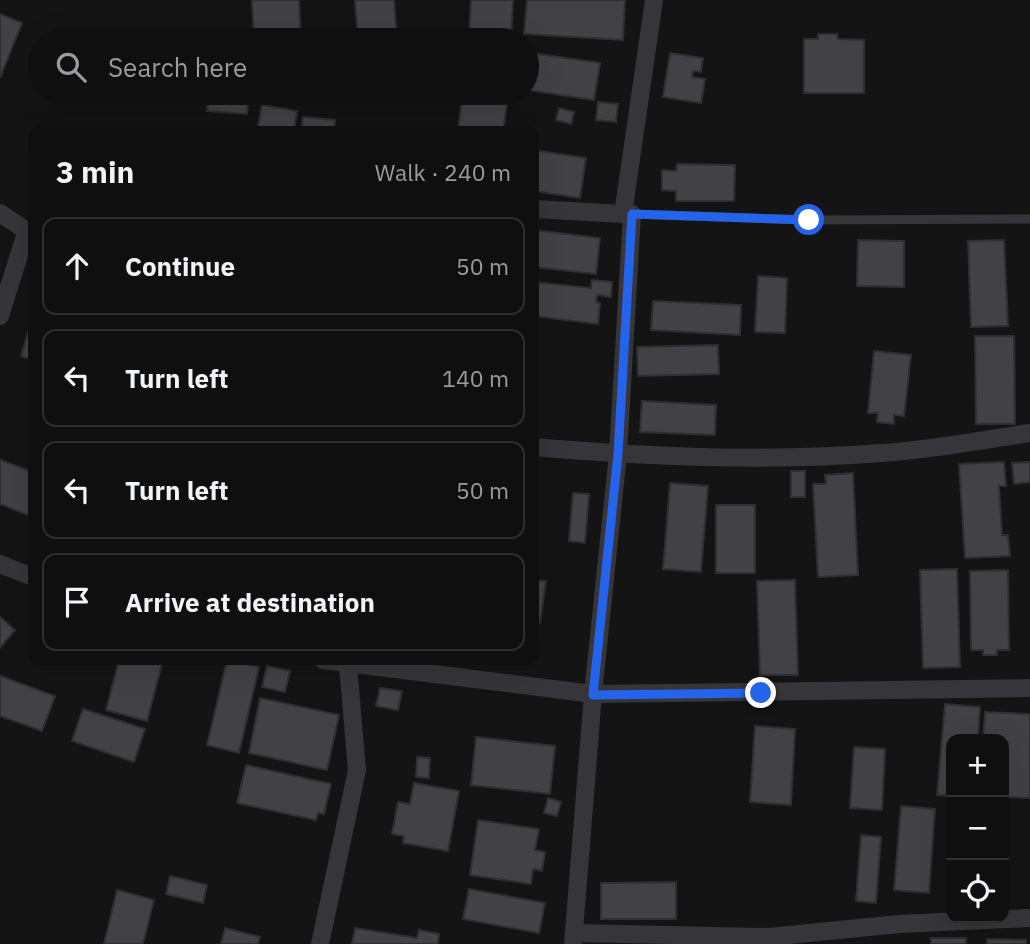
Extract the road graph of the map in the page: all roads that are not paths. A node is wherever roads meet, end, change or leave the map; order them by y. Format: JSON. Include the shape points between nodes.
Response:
{"nodes":[{"id":1,"x":654,"y":0,"type":"edge"},
{"id":2,"x":539,"y":209,"type":"edge"},
{"id":3,"x":0,"y":213,"type":"edge"},
{"id":4,"x":628,"y":214,"type":"junction"},
{"id":5,"x":1030,"y":219,"type":"edge"},
{"id":6,"x":0,"y":316,"type":"edge"},
{"id":7,"x":1030,"y":433,"type":"edge"},
{"id":8,"x":539,"y":447,"type":"edge"},
{"id":9,"x":618,"y":454,"type":"junction"},
{"id":10,"x":0,"y":564,"type":"edge"},
{"id":11,"x":28,"y":575,"type":"edge"},
{"id":12,"x":348,"y":665,"type":"joint"},
{"id":13,"x":1030,"y":688,"type":"edge"},
{"id":14,"x":593,"y":695,"type":"junction"},
{"id":15,"x":1030,"y":918,"type":"edge"},
{"id":16,"x":574,"y":939,"type":"edge"},
{"id":17,"x":320,"y":944,"type":"edge"}],
"edges":[{"from":1,"to":4,"type":"street"},
{"from":2,"to":4,"type":"street"},
{"from":3,"to":6,"type":"street","via":[[18,223],[25,236]]},
{"from":4,"to":5,"type":"lane","via":[[809,220]]},
{"from":4,"to":9,"type":"street"},
{"from":7,"to":9,"type":"street","via":[[883,453],[749,459]]},
{"from":8,"to":9,"type":"street"},
{"from":9,"to":14,"type":"street"},
{"from":10,"to":11,"type":"street"},
{"from":12,"to":14,"type":"street"},
{"from":12,"to":17,"type":"street","via":[[357,770]]},
{"from":13,"to":14,"type":"street"},
{"from":14,"to":16,"type":"street"},
{"from":15,"to":16,"type":"street","via":[[899,924],[769,937]]}]}
